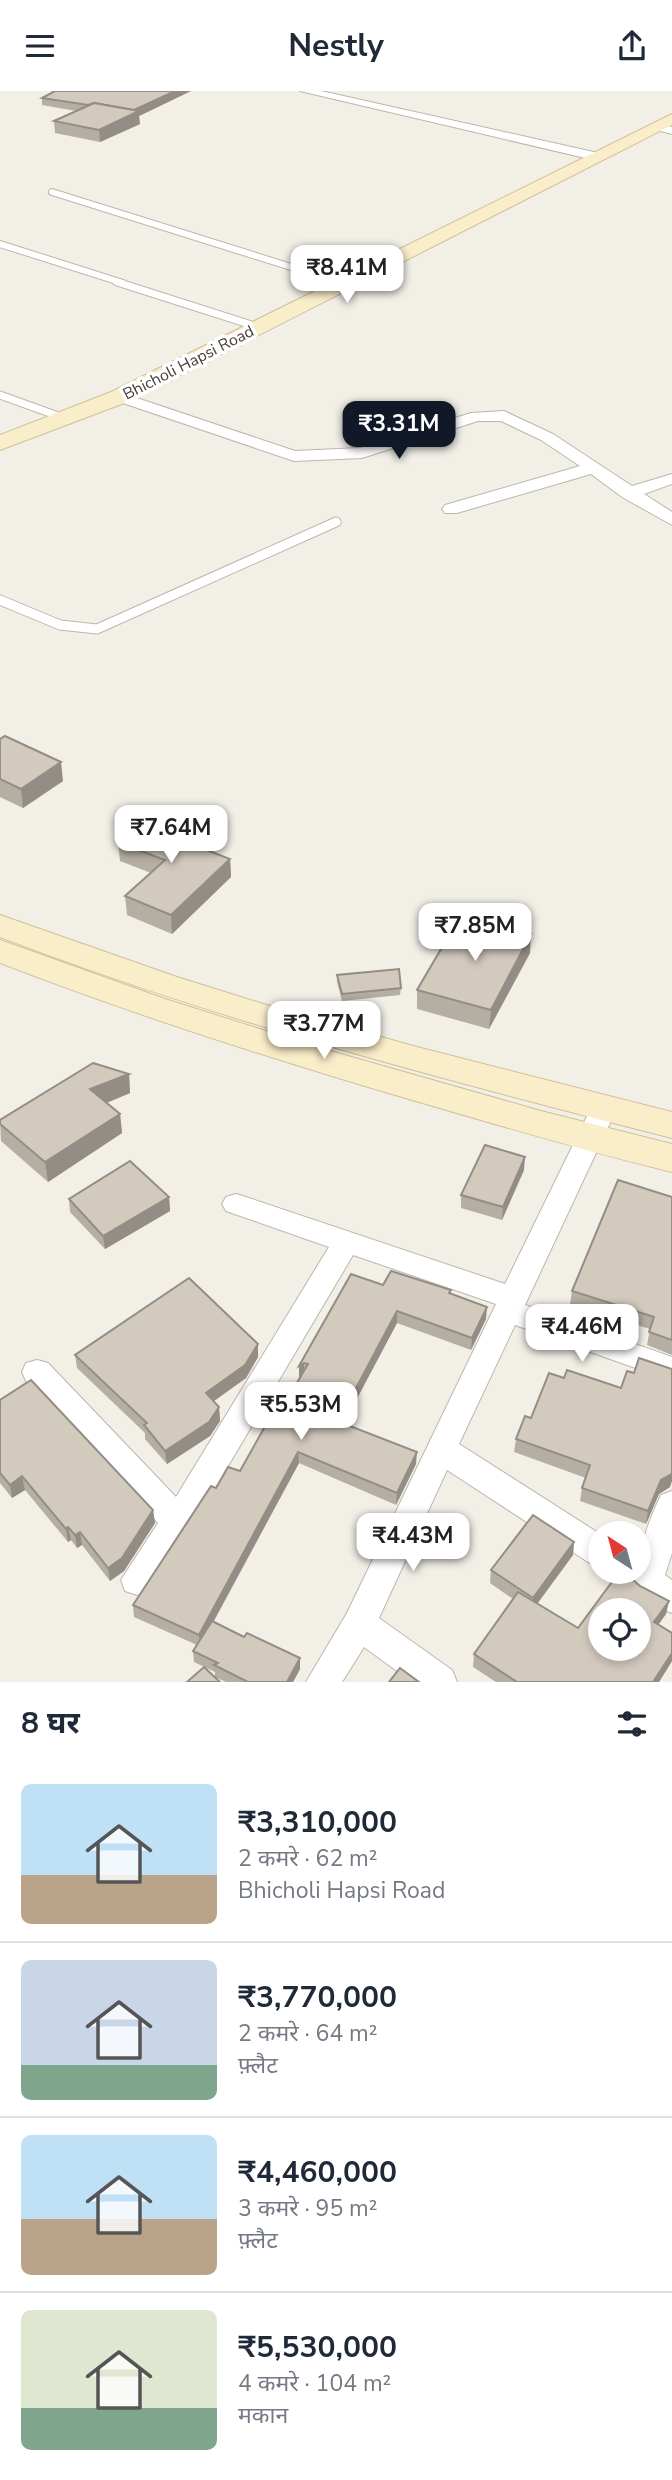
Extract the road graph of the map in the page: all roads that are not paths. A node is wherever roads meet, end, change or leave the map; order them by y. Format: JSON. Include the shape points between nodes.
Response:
{"nodes":[{"id":1,"x":306,"y":91,"type":"edge"},
{"id":2,"x":667,"y":126,"type":"edge"},
{"id":3,"x":598,"y":157,"type":"junction"},
{"id":4,"x":52,"y":192,"type":"dead end"},
{"id":5,"x":0,"y":244,"type":"edge"},
{"id":6,"x":344,"y":284,"type":"junction"},
{"id":7,"x":258,"y":327,"type":"junction"},
{"id":8,"x":0,"y":395,"type":"edge"},
{"id":9,"x":119,"y":397,"type":"junction"},
{"id":10,"x":61,"y":417,"type":"junction"},
{"id":11,"x":0,"y":443,"type":"edge"},
{"id":12,"x":592,"y":468,"type":"junction"},
{"id":13,"x":672,"y":479,"type":"edge"},
{"id":14,"x":628,"y":493,"type":"junction"},
{"id":15,"x":451,"y":509,"type":"dead end"},
{"id":16,"x":672,"y":520,"type":"edge"},
{"id":17,"x":337,"y":522,"type":"dead end"},
{"id":18,"x":0,"y":600,"type":"edge"},
{"id":19,"x":0,"y":925,"type":"edge"},
{"id":20,"x":0,"y":951,"type":"edge"},
{"id":21,"x":604,"y":1108,"type":"junction"},
{"id":22,"x":672,"y":1125,"type":"edge"},
{"id":23,"x":589,"y":1139,"type":"junction"},
{"id":24,"x":672,"y":1158,"type":"edge"},
{"id":25,"x":236,"y":1204,"type":"dead end"},
{"id":26,"x":347,"y":1241,"type":"junction"},
{"id":27,"x":511,"y":1305,"type":"junction"},
{"id":28,"x":672,"y":1369,"type":"edge"},
{"id":29,"x":37,"y":1372,"type":"dead end"},
{"id":30,"x":441,"y":1449,"type":"junction"},
{"id":31,"x":672,"y":1505,"type":"edge"},
{"id":32,"x":178,"y":1522,"type":"junction"},
{"id":33,"x":588,"y":1544,"type":"edge"},
{"id":34,"x":651,"y":1577,"type":"edge"},
{"id":35,"x":137,"y":1580,"type":"dead end"},
{"id":36,"x":359,"y":1624,"type":"junction"},
{"id":37,"x":323,"y":1682,"type":"edge"},
{"id":38,"x":440,"y":1682,"type":"edge"}],
"edges":[{"from":1,"to":3,"type":"street"},
{"from":2,"to":3,"type":"street","name":"Bhicholi Hapsi Road"},
{"from":3,"to":6,"type":"street","name":"Bhicholi Hapsi Road"},
{"from":4,"to":6,"type":"lane"},
{"from":5,"to":7,"type":"lane"},
{"from":6,"to":7,"type":"street","name":"Bhicholi Hapsi Road"},
{"from":7,"to":9,"type":"street","name":"Bhicholi Hapsi Road"},
{"from":8,"to":10,"type":"lane"},
{"from":9,"to":10,"type":"street","name":"Bhicholi Hapsi Road"},
{"from":9,"to":12,"type":"street","via":[[294,456],[362,453],[477,416],[505,416],[547,437]]},
{"from":10,"to":11,"type":"street","name":"Bhicholi Hapsi Road"},
{"from":12,"to":14,"type":"street"},
{"from":12,"to":15,"type":"street"},
{"from":13,"to":14,"type":"street"},
{"from":14,"to":16,"type":"street"},
{"from":17,"to":18,"type":"lane","via":[[97,628],[67,627]]},
{"from":19,"to":21,"type":"street","via":[[197,996]]},
{"from":20,"to":23,"type":"street","via":[[281,1049]]},
{"from":21,"to":22,"type":"street"},
{"from":21,"to":23,"type":"street"},
{"from":23,"to":24,"type":"street"},
{"from":23,"to":27,"type":"street"},
{"from":25,"to":26,"type":"street"},
{"from":26,"to":27,"type":"street"},
{"from":26,"to":32,"type":"street"},
{"from":27,"to":28,"type":"street"},
{"from":27,"to":30,"type":"street"},
{"from":29,"to":32,"type":"street"},
{"from":30,"to":33,"type":"street"},
{"from":30,"to":36,"type":"street"},
{"from":31,"to":34,"type":"street"},
{"from":32,"to":35,"type":"street"},
{"from":36,"to":37,"type":"street"},
{"from":36,"to":38,"type":"street"}]}
